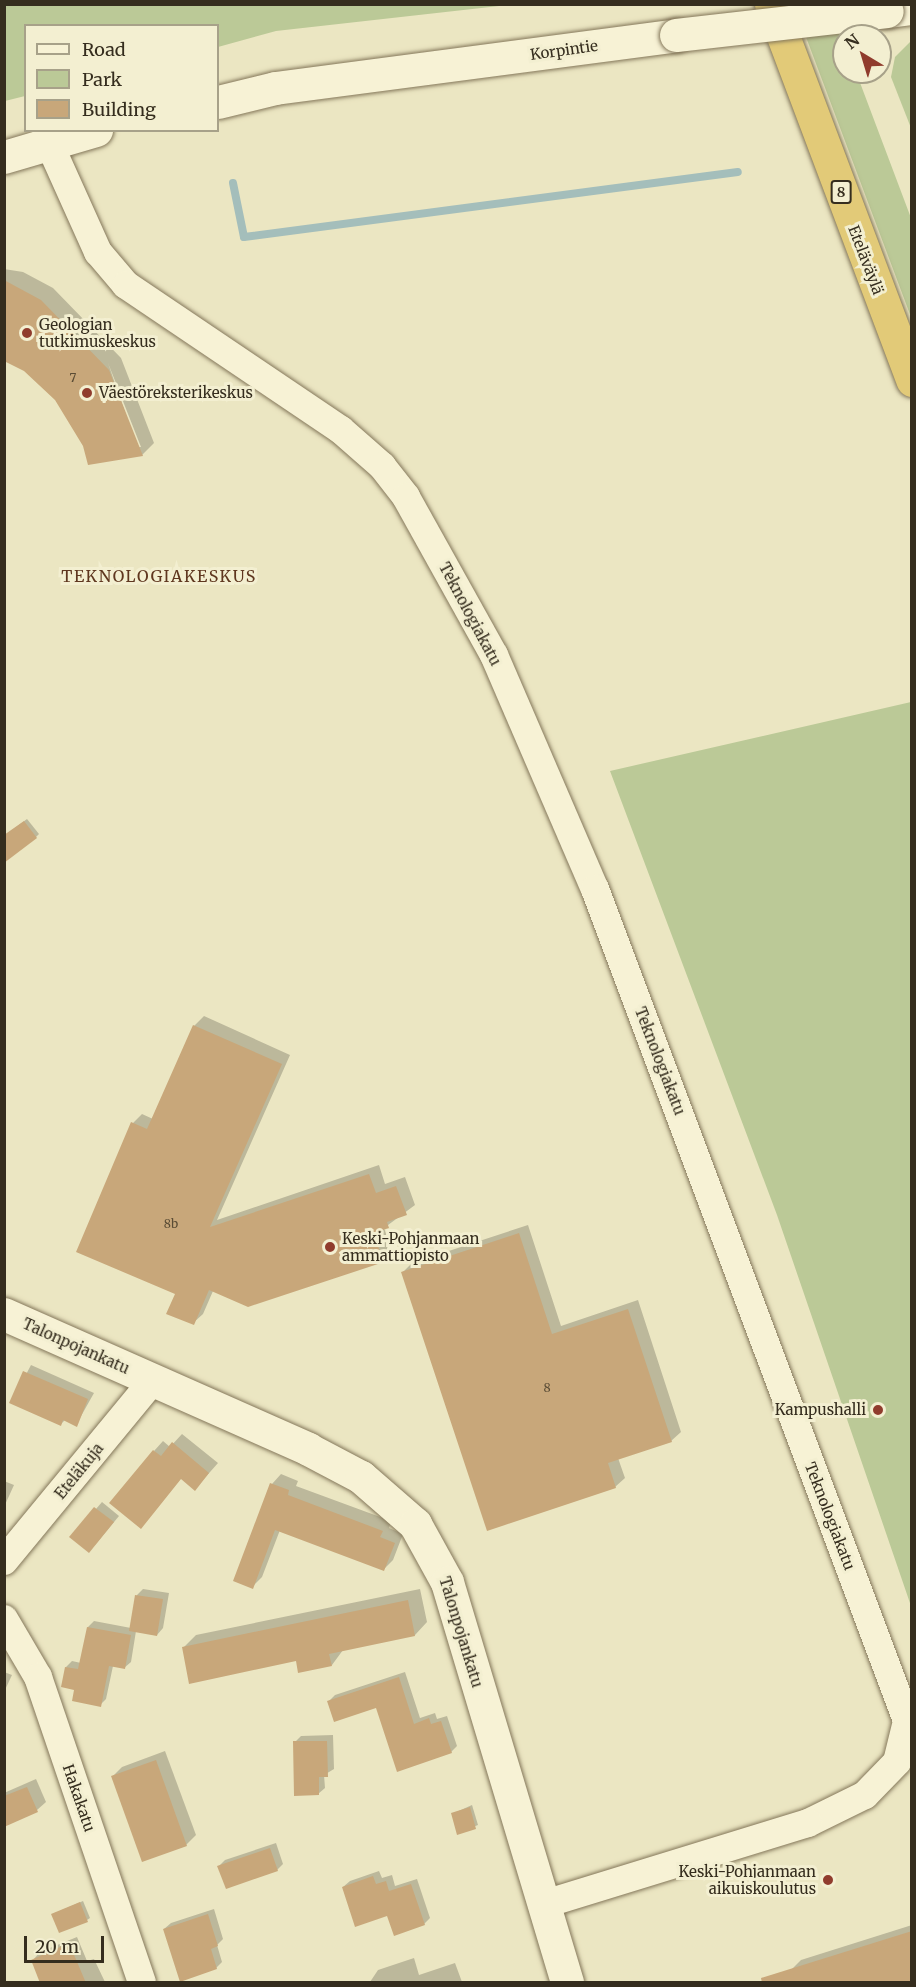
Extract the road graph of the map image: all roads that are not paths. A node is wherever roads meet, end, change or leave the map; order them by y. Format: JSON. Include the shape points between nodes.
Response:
{"nodes":[{"id":1,"x":771,"y":4,"type":"edge"},
{"id":2,"x":899,"y":9,"type":"edge"},
{"id":3,"x":219,"y":102,"type":"edge"},
{"id":4,"x":89,"y":132,"type":"edge"},
{"id":5,"x":49,"y":143,"type":"junction"},
{"id":6,"x":4,"y":157,"type":"edge"},
{"id":7,"x":912,"y":380,"type":"edge"},
{"id":8,"x":4,"y":1314,"type":"edge"},
{"id":9,"x":153,"y":1380,"type":"junction"},
{"id":10,"x":4,"y":1561,"type":"edge"},
{"id":11,"x":4,"y":1618,"type":"edge"},
{"id":12,"x":542,"y":1905,"type":"junction"},
{"id":13,"x":142,"y":1983,"type":"edge"},
{"id":14,"x":567,"y":1983,"type":"edge"}],
"edges":[{"from":1,"to":7,"type":"highway","name":"Eteläväylä","number":"8"},
{"from":2,"to":3,"type":"street","name":"Korpintie","bridge":true,"via":[[275,88]]},
{"from":4,"to":5,"type":"street"},
{"from":5,"to":6,"type":"street"},
{"from":5,"to":12,"type":"street","name":"Teknologiakatu","via":[[98,252],[126,285],[341,430],[382,466],[406,497],[494,655],[595,889],[907,1721],[897,1762],[865,1795],[808,1823]]},
{"from":8,"to":9,"type":"street","name":"Talonpojankatu"},
{"from":9,"to":10,"type":"street","name":"Eteläkuja"},
{"from":9,"to":12,"type":"street","name":"Talonpojankatu","via":[[309,1449],[361,1478],[415,1524],[447,1582]]},
{"from":11,"to":13,"type":"street","name":"Hakakatu","via":[[38,1677]]},
{"from":12,"to":14,"type":"street","name":"Talonpojankatu"}]}
